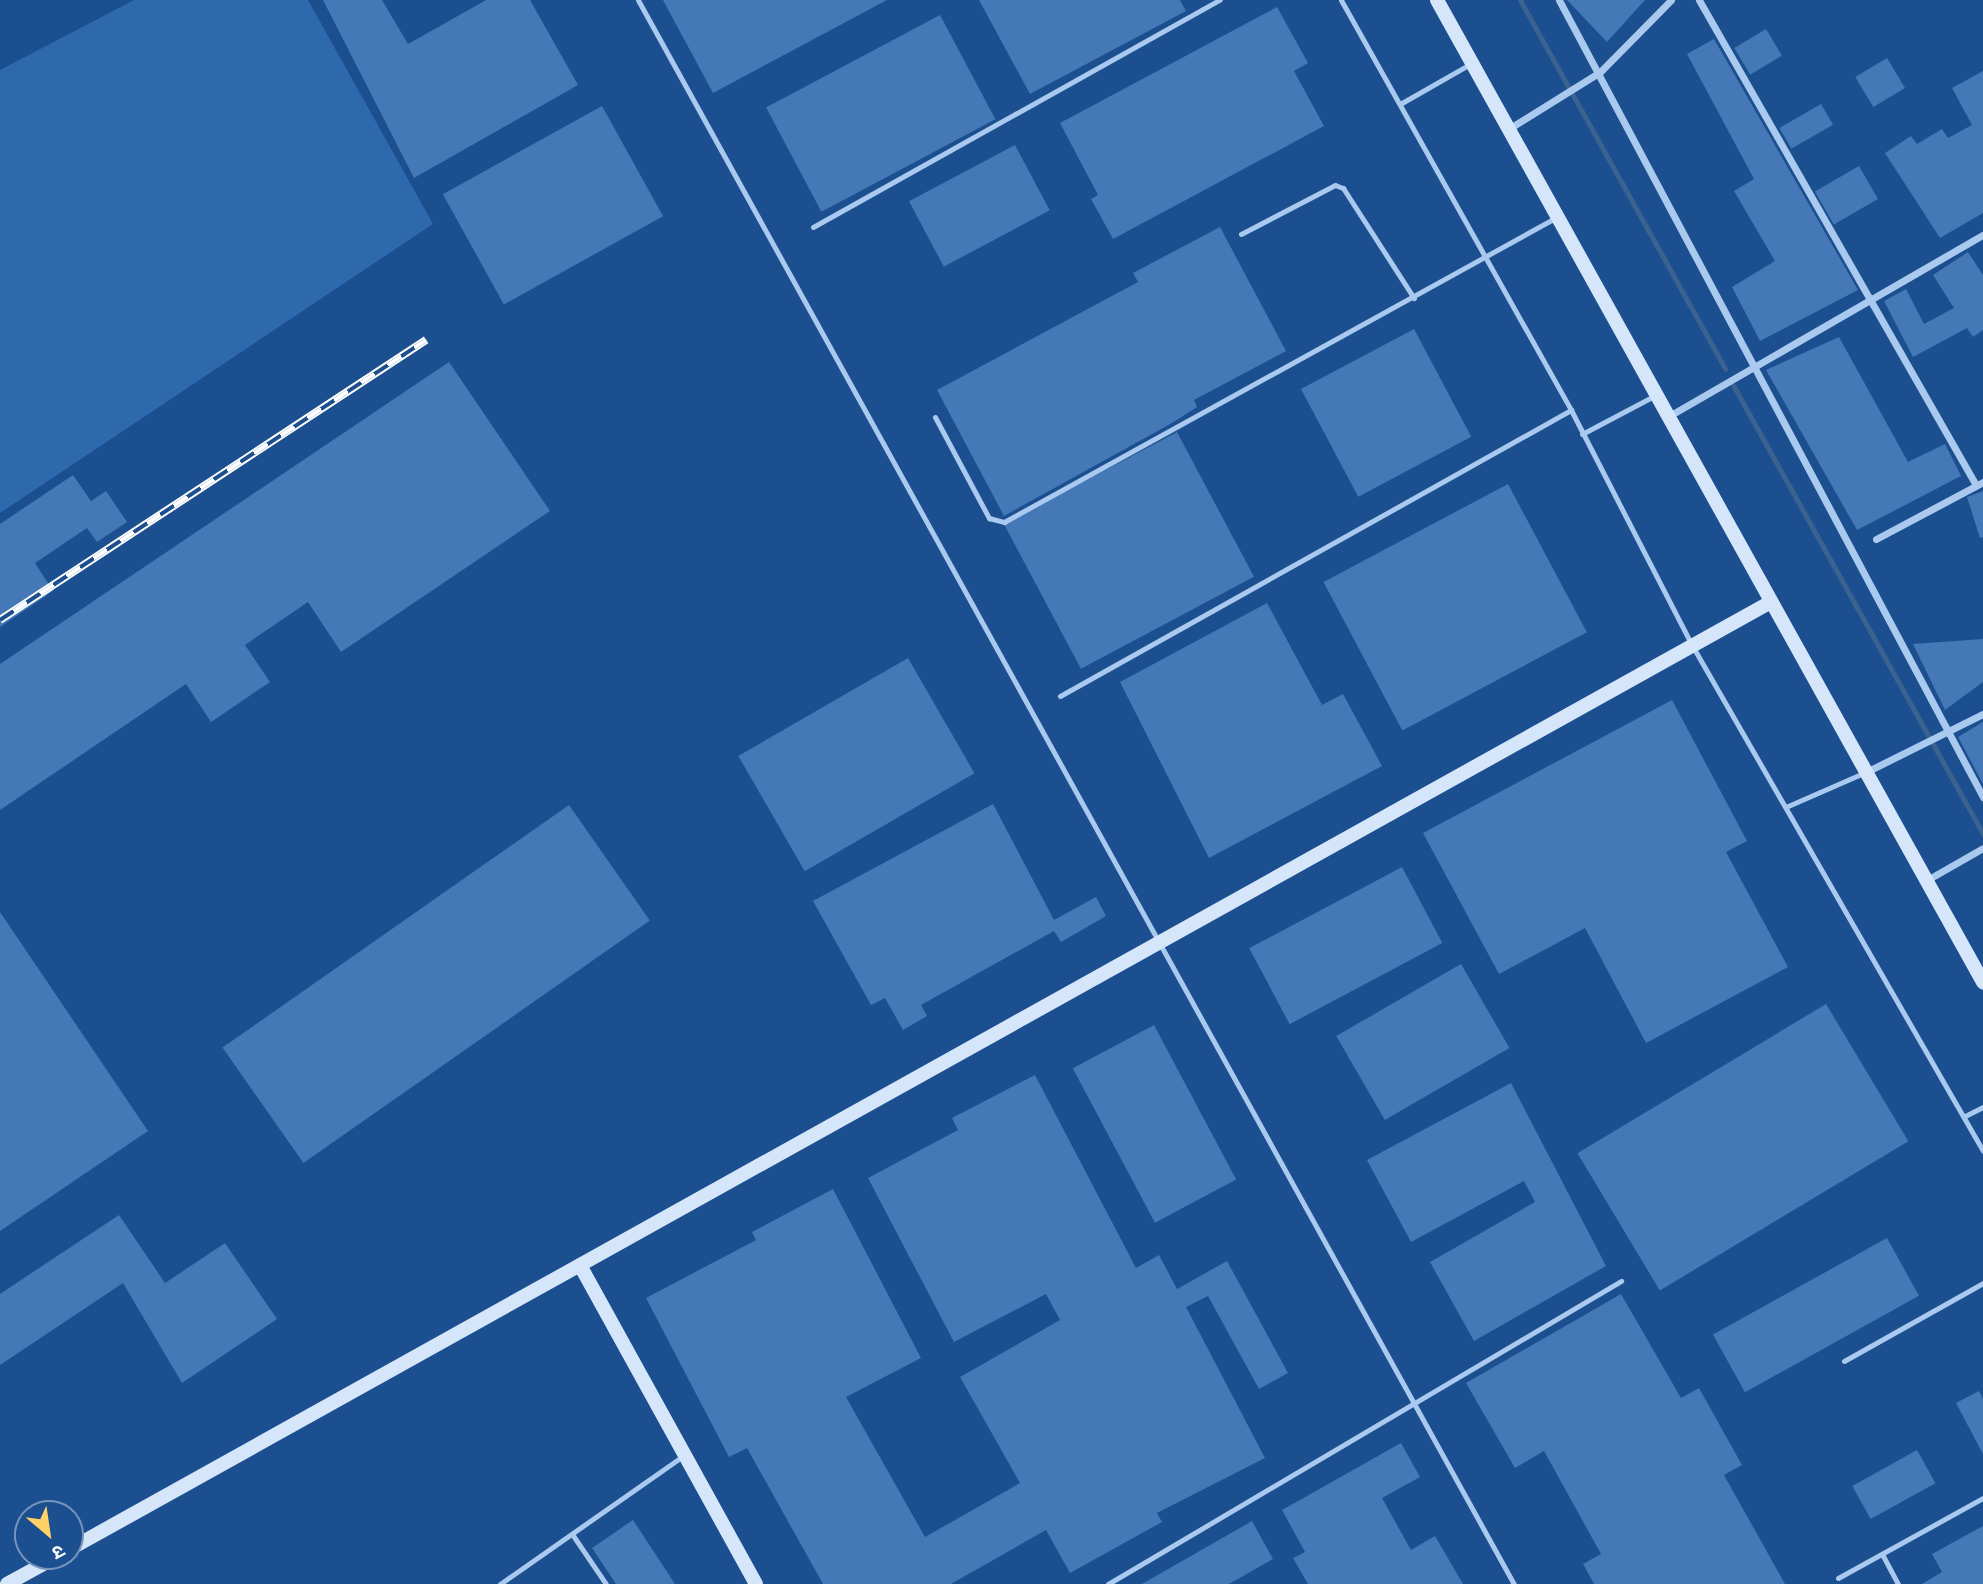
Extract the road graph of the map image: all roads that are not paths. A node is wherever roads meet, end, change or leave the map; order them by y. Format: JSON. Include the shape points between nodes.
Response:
{"nodes":[{"id":1,"x":638,"y":0,"type":"edge"},
{"id":2,"x":1220,"y":0,"type":"edge"},
{"id":3,"x":1341,"y":0,"type":"edge"},
{"id":4,"x":1437,"y":0,"type":"edge"},
{"id":5,"x":1559,"y":0,"type":"edge"},
{"id":6,"x":1671,"y":0,"type":"edge"},
{"id":7,"x":1699,"y":0,"type":"edge"},
{"id":8,"x":1472,"y":63,"type":"junction"},
{"id":9,"x":1600,"y":72,"type":"junction"},
{"id":10,"x":1400,"y":104,"type":"junction"},
{"id":11,"x":1510,"y":128,"type":"junction"},
{"id":12,"x":1557,"y":217,"type":"junction"},
{"id":13,"x":813,"y":227,"type":"dead end"},
{"id":14,"x":1241,"y":234,"type":"dead end"},
{"id":15,"x":1983,"y":235,"type":"edge"},
{"id":16,"x":1486,"y":258,"type":"junction"},
{"id":17,"x":1414,"y":298,"type":"junction"},
{"id":18,"x":1873,"y":298,"type":"junction"},
{"id":19,"x":1756,"y":369,"type":"junction"},
{"id":20,"x":1656,"y":395,"type":"junction"},
{"id":21,"x":1571,"y":411,"type":"junction"},
{"id":22,"x":1668,"y":416,"type":"junction"},
{"id":23,"x":935,"y":417,"type":"dead end"},
{"id":24,"x":1583,"y":433,"type":"junction"},
{"id":25,"x":1979,"y":483,"type":"edge"},
{"id":26,"x":1876,"y":539,"type":"dead end"},
{"id":27,"x":1771,"y":602,"type":"junction"},
{"id":28,"x":1693,"y":647,"type":"junction"},
{"id":29,"x":1060,"y":696,"type":"dead end"},
{"id":30,"x":1983,"y":714,"type":"edge"},
{"id":31,"x":1945,"y":733,"type":"junction"},
{"id":32,"x":1866,"y":772,"type":"junction"},
{"id":33,"x":1983,"y":797,"type":"edge"},
{"id":34,"x":1788,"y":806,"type":"junction"},
{"id":35,"x":1983,"y":848,"type":"edge"},
{"id":36,"x":1926,"y":880,"type":"junction"},
{"id":37,"x":1157,"y":943,"type":"junction"},
{"id":38,"x":1983,"y":982,"type":"edge"},
{"id":39,"x":1983,"y":1107,"type":"edge"},
{"id":40,"x":1965,"y":1116,"type":"junction"},
{"id":41,"x":1983,"y":1151,"type":"edge"},
{"id":42,"x":581,"y":1267,"type":"junction"},
{"id":43,"x":1621,"y":1281,"type":"dead end"},
{"id":44,"x":1983,"y":1283,"type":"edge"},
{"id":45,"x":1844,"y":1361,"type":"dead end"},
{"id":46,"x":1414,"y":1406,"type":"junction"},
{"id":47,"x":684,"y":1455,"type":"junction"},
{"id":48,"x":1983,"y":1499,"type":"edge"},
{"id":49,"x":572,"y":1534,"type":"junction"},
{"id":50,"x":84,"y":1541,"type":"edge"},
{"id":51,"x":1882,"y":1554,"type":"junction"},
{"id":52,"x":32,"y":1570,"type":"edge"},
{"id":53,"x":1838,"y":1578,"type":"dead end"},
{"id":54,"x":7,"y":1584,"type":"edge"},
{"id":55,"x":500,"y":1584,"type":"edge"},
{"id":56,"x":606,"y":1584,"type":"edge"},
{"id":57,"x":756,"y":1584,"type":"edge"},
{"id":58,"x":1108,"y":1584,"type":"edge"},
{"id":59,"x":1514,"y":1584,"type":"edge"},
{"id":60,"x":1898,"y":1584,"type":"edge"}],
"edges":[{"from":1,"to":37,"type":"lane"},
{"from":2,"to":13,"type":"lane"},
{"from":3,"to":10,"type":"lane"},
{"from":4,"to":8,"type":"street"},
{"from":5,"to":9,"type":"street"},
{"from":6,"to":9,"type":"street"},
{"from":7,"to":18,"type":"street"},
{"from":8,"to":10,"type":"lane"},
{"from":8,"to":11,"type":"street"},
{"from":9,"to":11,"type":"street"},
{"from":9,"to":19,"type":"street"},
{"from":10,"to":16,"type":"lane"},
{"from":11,"to":12,"type":"street"},
{"from":12,"to":16,"type":"lane"},
{"from":12,"to":20,"type":"street"},
{"from":14,"to":17,"type":"lane","via":[[1322,188],[1343,188]]},
{"from":15,"to":18,"type":"street"},
{"from":16,"to":17,"type":"lane"},
{"from":16,"to":21,"type":"lane"},
{"from":17,"to":23,"type":"lane","via":[[998,523]]},
{"from":18,"to":19,"type":"street"},
{"from":18,"to":25,"type":"street"},
{"from":19,"to":22,"type":"street"},
{"from":19,"to":31,"type":"street"},
{"from":20,"to":22,"type":"street"},
{"from":20,"to":24,"type":"lane"},
{"from":21,"to":24,"type":"lane"},
{"from":21,"to":29,"type":"lane"},
{"from":22,"to":27,"type":"street"},
{"from":24,"to":28,"type":"lane"},
{"from":25,"to":26,"type":"street"},
{"from":27,"to":28,"type":"street"},
{"from":27,"to":32,"type":"street"},
{"from":28,"to":34,"type":"lane"},
{"from":28,"to":37,"type":"street"},
{"from":30,"to":31,"type":"street"},
{"from":31,"to":32,"type":"street"},
{"from":31,"to":33,"type":"street"},
{"from":32,"to":34,"type":"lane"},
{"from":32,"to":36,"type":"street"},
{"from":34,"to":40,"type":"lane"},
{"from":35,"to":36,"type":"street"},
{"from":36,"to":38,"type":"street"},
{"from":37,"to":42,"type":"street"},
{"from":37,"to":46,"type":"lane"},
{"from":39,"to":40,"type":"lane"},
{"from":40,"to":41,"type":"lane"},
{"from":42,"to":47,"type":"street"},
{"from":42,"to":50,"type":"street"},
{"from":43,"to":46,"type":"lane"},
{"from":44,"to":45,"type":"lane"},
{"from":46,"to":58,"type":"lane"},
{"from":46,"to":59,"type":"lane"},
{"from":47,"to":49,"type":"lane"},
{"from":47,"to":57,"type":"street"},
{"from":48,"to":51,"type":"lane"},
{"from":49,"to":55,"type":"lane"},
{"from":49,"to":56,"type":"lane"},
{"from":51,"to":53,"type":"lane"},
{"from":51,"to":60,"type":"lane"},
{"from":52,"to":54,"type":"street"}]}
